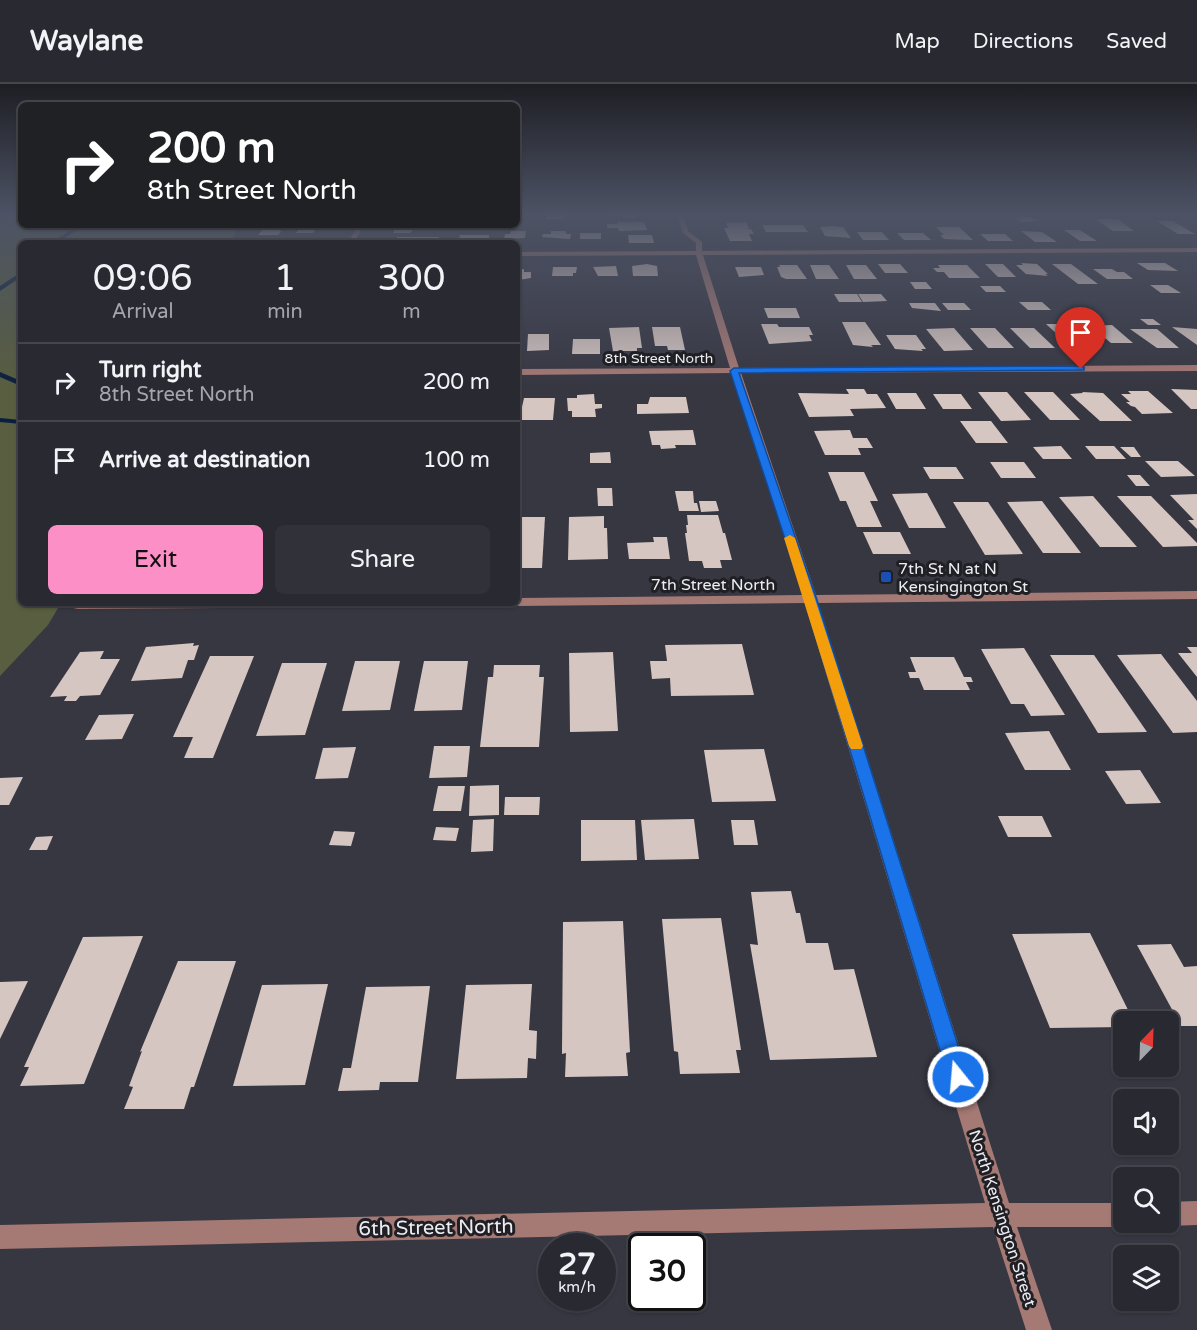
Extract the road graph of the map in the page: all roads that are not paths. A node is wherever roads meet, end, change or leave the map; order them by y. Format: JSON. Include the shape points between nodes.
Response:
{"nodes":[{"id":1,"x":704,"y":272,"type":"edge"},
{"id":2,"x":1197,"y":368,"type":"edge"},
{"id":3,"x":734,"y":371,"type":"junction"},
{"id":4,"x":520,"y":372,"type":"edge"},
{"id":5,"x":1197,"y":595,"type":"edge"},
{"id":6,"x":811,"y":600,"type":"junction"},
{"id":7,"x":520,"y":602,"type":"edge"},
{"id":8,"x":1197,"y":1213,"type":"edge"},
{"id":9,"x":1179,"y":1214,"type":"edge"},
{"id":10,"x":1001,"y":1215,"type":"junction"},
{"id":11,"x":1113,"y":1215,"type":"edge"},
{"id":12,"x":0,"y":1237,"type":"edge"},
{"id":13,"x":1039,"y":1330,"type":"edge"}],
"edges":[{"from":1,"to":3,"type":"street","name":"North Kensington Street"},
{"from":2,"to":3,"type":"street","name":"8th Street North"},
{"from":3,"to":4,"type":"street","name":"8th Street North"},
{"from":3,"to":6,"type":"street","name":"North Kensington Street"},
{"from":5,"to":6,"type":"street","name":"7th Street North"},
{"from":6,"to":7,"type":"street","name":"7th Street North"},
{"from":6,"to":10,"type":"street","name":"North Kensington Street"},
{"from":8,"to":9,"type":"street"},
{"from":10,"to":11,"type":"street","name":"6th Street North"},
{"from":10,"to":12,"type":"street","name":"6th Street North"},
{"from":10,"to":13,"type":"street","name":"North Kensington Street"}]}
